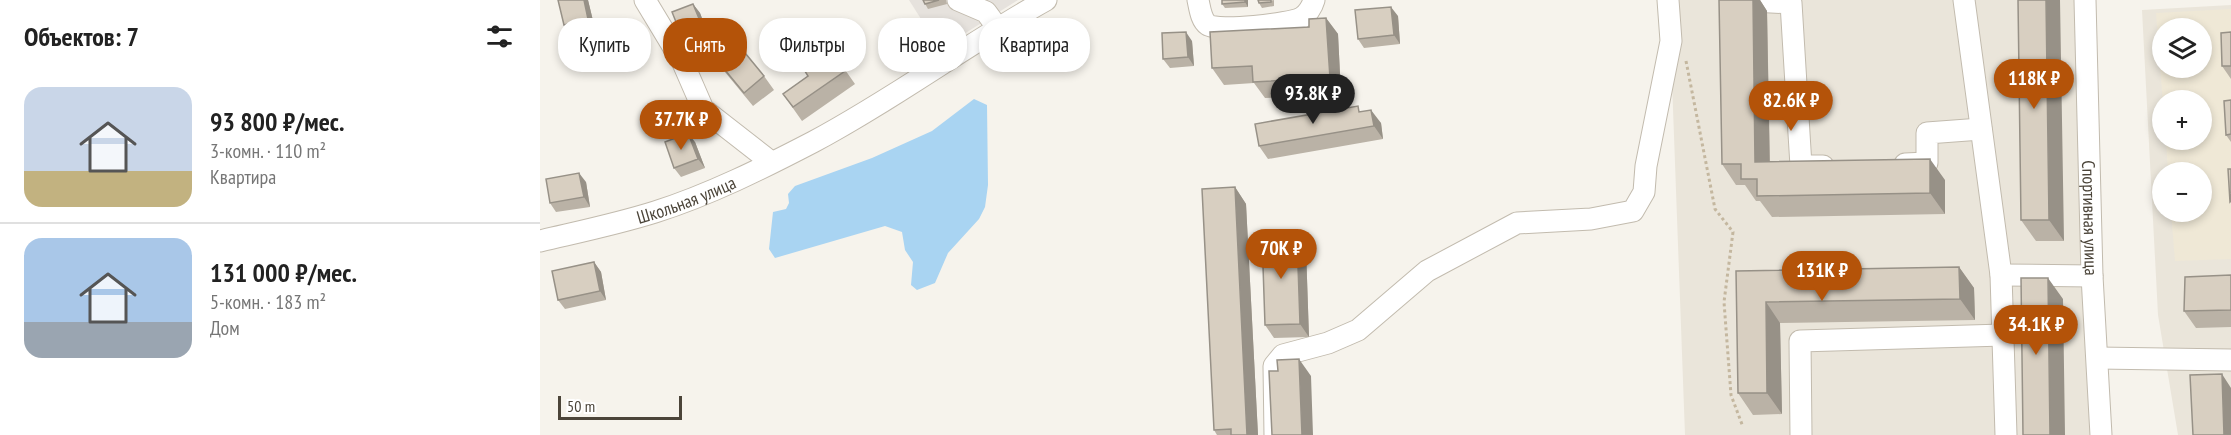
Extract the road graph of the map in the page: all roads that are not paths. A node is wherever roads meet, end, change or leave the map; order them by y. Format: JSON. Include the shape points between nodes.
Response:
{"nodes":[{"id":1,"x":645,"y":0,"type":"edge"},
{"id":2,"x":958,"y":0,"type":"edge"},
{"id":3,"x":1046,"y":0,"type":"edge"},
{"id":4,"x":1198,"y":0,"type":"edge"},
{"id":5,"x":1314,"y":0,"type":"edge"},
{"id":6,"x":1668,"y":0,"type":"edge"},
{"id":7,"x":1734,"y":0,"type":"edge"},
{"id":8,"x":1964,"y":0,"type":"edge"},
{"id":9,"x":2085,"y":0,"type":"edge"},
{"id":10,"x":990,"y":18,"type":"edge"},
{"id":11,"x":1013,"y":18,"type":"edge"},
{"id":12,"x":979,"y":39,"type":"edge"},
{"id":13,"x":1981,"y":129,"type":"junction"},
{"id":14,"x":771,"y":162,"type":"junction"},
{"id":15,"x":1881,"y":164,"type":"edge"},
{"id":16,"x":1847,"y":165,"type":"edge"},
{"id":17,"x":540,"y":241,"type":"edge"},
{"id":18,"x":2001,"y":275,"type":"junction"},
{"id":19,"x":2092,"y":276,"type":"junction"},
{"id":20,"x":2003,"y":335,"type":"junction"},
{"id":21,"x":2098,"y":358,"type":"junction"},
{"id":22,"x":2231,"y":360,"type":"edge"},
{"id":23,"x":1275,"y":435,"type":"edge"},
{"id":24,"x":1802,"y":435,"type":"edge"},
{"id":25,"x":2006,"y":435,"type":"edge"},
{"id":26,"x":2101,"y":435,"type":"edge"}],
"edges":[{"from":1,"to":14,"type":"street","via":[[683,63],[703,109]]},
{"from":2,"to":10,"type":"street","via":[[986,12]]},
{"from":3,"to":11,"type":"street","name":"Школьная улица"},
{"from":4,"to":5,"type":"street","via":[[1202,19],[1214,28],[1226,29],[1303,18]]},
{"from":6,"to":23,"type":"street","via":[[1671,41],[1644,192],[1634,211],[1591,219],[1517,223],[1427,271],[1358,330],[1283,355],[1274,366]]},
{"from":7,"to":16,"type":"street","via":[[1791,3],[1801,166]]},
{"from":8,"to":13,"type":"street"},
{"from":9,"to":19,"type":"street","name":"Спортивная улица"},
{"from":12,"to":14,"type":"street","name":"Школьная улица","via":[[815,141]]},
{"from":13,"to":15,"type":"street","via":[[1927,133],[1927,164]]},
{"from":13,"to":18,"type":"street"},
{"from":14,"to":17,"type":"street","name":"Школьная улица","via":[[657,212]]},
{"from":18,"to":19,"type":"street"},
{"from":18,"to":20,"type":"street"},
{"from":19,"to":21,"type":"street","name":"Спортивная улица"},
{"from":20,"to":24,"type":"street","via":[[1800,341]]},
{"from":20,"to":25,"type":"street"},
{"from":21,"to":22,"type":"street"},
{"from":21,"to":26,"type":"street","name":"Спортивная улица"}]}
